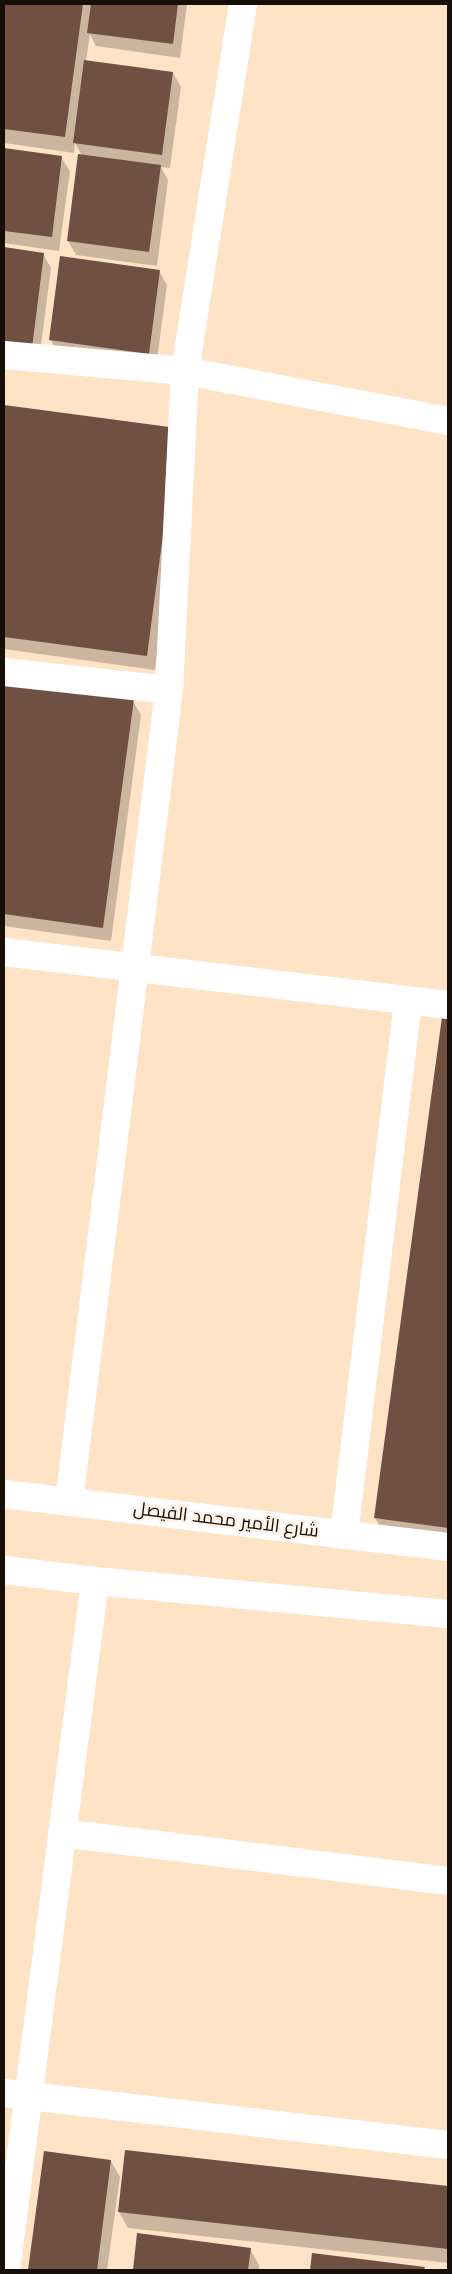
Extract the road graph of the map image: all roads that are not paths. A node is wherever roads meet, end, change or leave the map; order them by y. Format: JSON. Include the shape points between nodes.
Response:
{"nodes":[{"id":1,"x":243,"y":4,"type":"edge"},
{"id":2,"x":4,"y":355,"type":"edge"},
{"id":3,"x":185,"y":371,"type":"junction"},
{"id":4,"x":448,"y":421,"type":"edge"},
{"id":5,"x":4,"y":672,"type":"edge"},
{"id":6,"x":168,"y":690,"type":"junction"},
{"id":7,"x":4,"y":952,"type":"edge"},
{"id":8,"x":134,"y":967,"type":"junction"},
{"id":9,"x":408,"y":1001,"type":"junction"},
{"id":10,"x":448,"y":1005,"type":"edge"},
{"id":11,"x":4,"y":1494,"type":"edge"},
{"id":12,"x":69,"y":1502,"type":"junction"},
{"id":13,"x":344,"y":1535,"type":"junction"},
{"id":14,"x":448,"y":1547,"type":"edge"},
{"id":15,"x":4,"y":1570,"type":"edge"},
{"id":16,"x":95,"y":1581,"type":"junction"},
{"id":17,"x":448,"y":1614,"type":"edge"},
{"id":18,"x":62,"y":1833,"type":"junction"},
{"id":19,"x":448,"y":1881,"type":"edge"},
{"id":20,"x":16,"y":2094,"type":"edge"},
{"id":21,"x":448,"y":2144,"type":"edge"},
{"id":22,"x":6,"y":2270,"type":"edge"}],
"edges":[{"from":1,"to":3,"type":"street"},
{"from":2,"to":3,"type":"street"},
{"from":3,"to":4,"type":"street"},
{"from":3,"to":6,"type":"street"},
{"from":5,"to":6,"type":"street"},
{"from":6,"to":8,"type":"street"},
{"from":7,"to":8,"type":"street"},
{"from":8,"to":9,"type":"street"},
{"from":8,"to":12,"type":"street"},
{"from":9,"to":10,"type":"street"},
{"from":9,"to":13,"type":"street"},
{"from":11,"to":12,"type":"street","name":"شارع الأمير محمد الفيصل"},
{"from":12,"to":13,"type":"street","name":"شارع الأمير محمد الفيصل"},
{"from":13,"to":14,"type":"street","name":"شارع الأمير محمد الفيصل"},
{"from":15,"to":16,"type":"street"},
{"from":16,"to":17,"type":"street"},
{"from":16,"to":18,"type":"street"},
{"from":18,"to":19,"type":"street"},
{"from":18,"to":20,"type":"street"},
{"from":20,"to":21,"type":"street"},
{"from":20,"to":22,"type":"street"}]}
